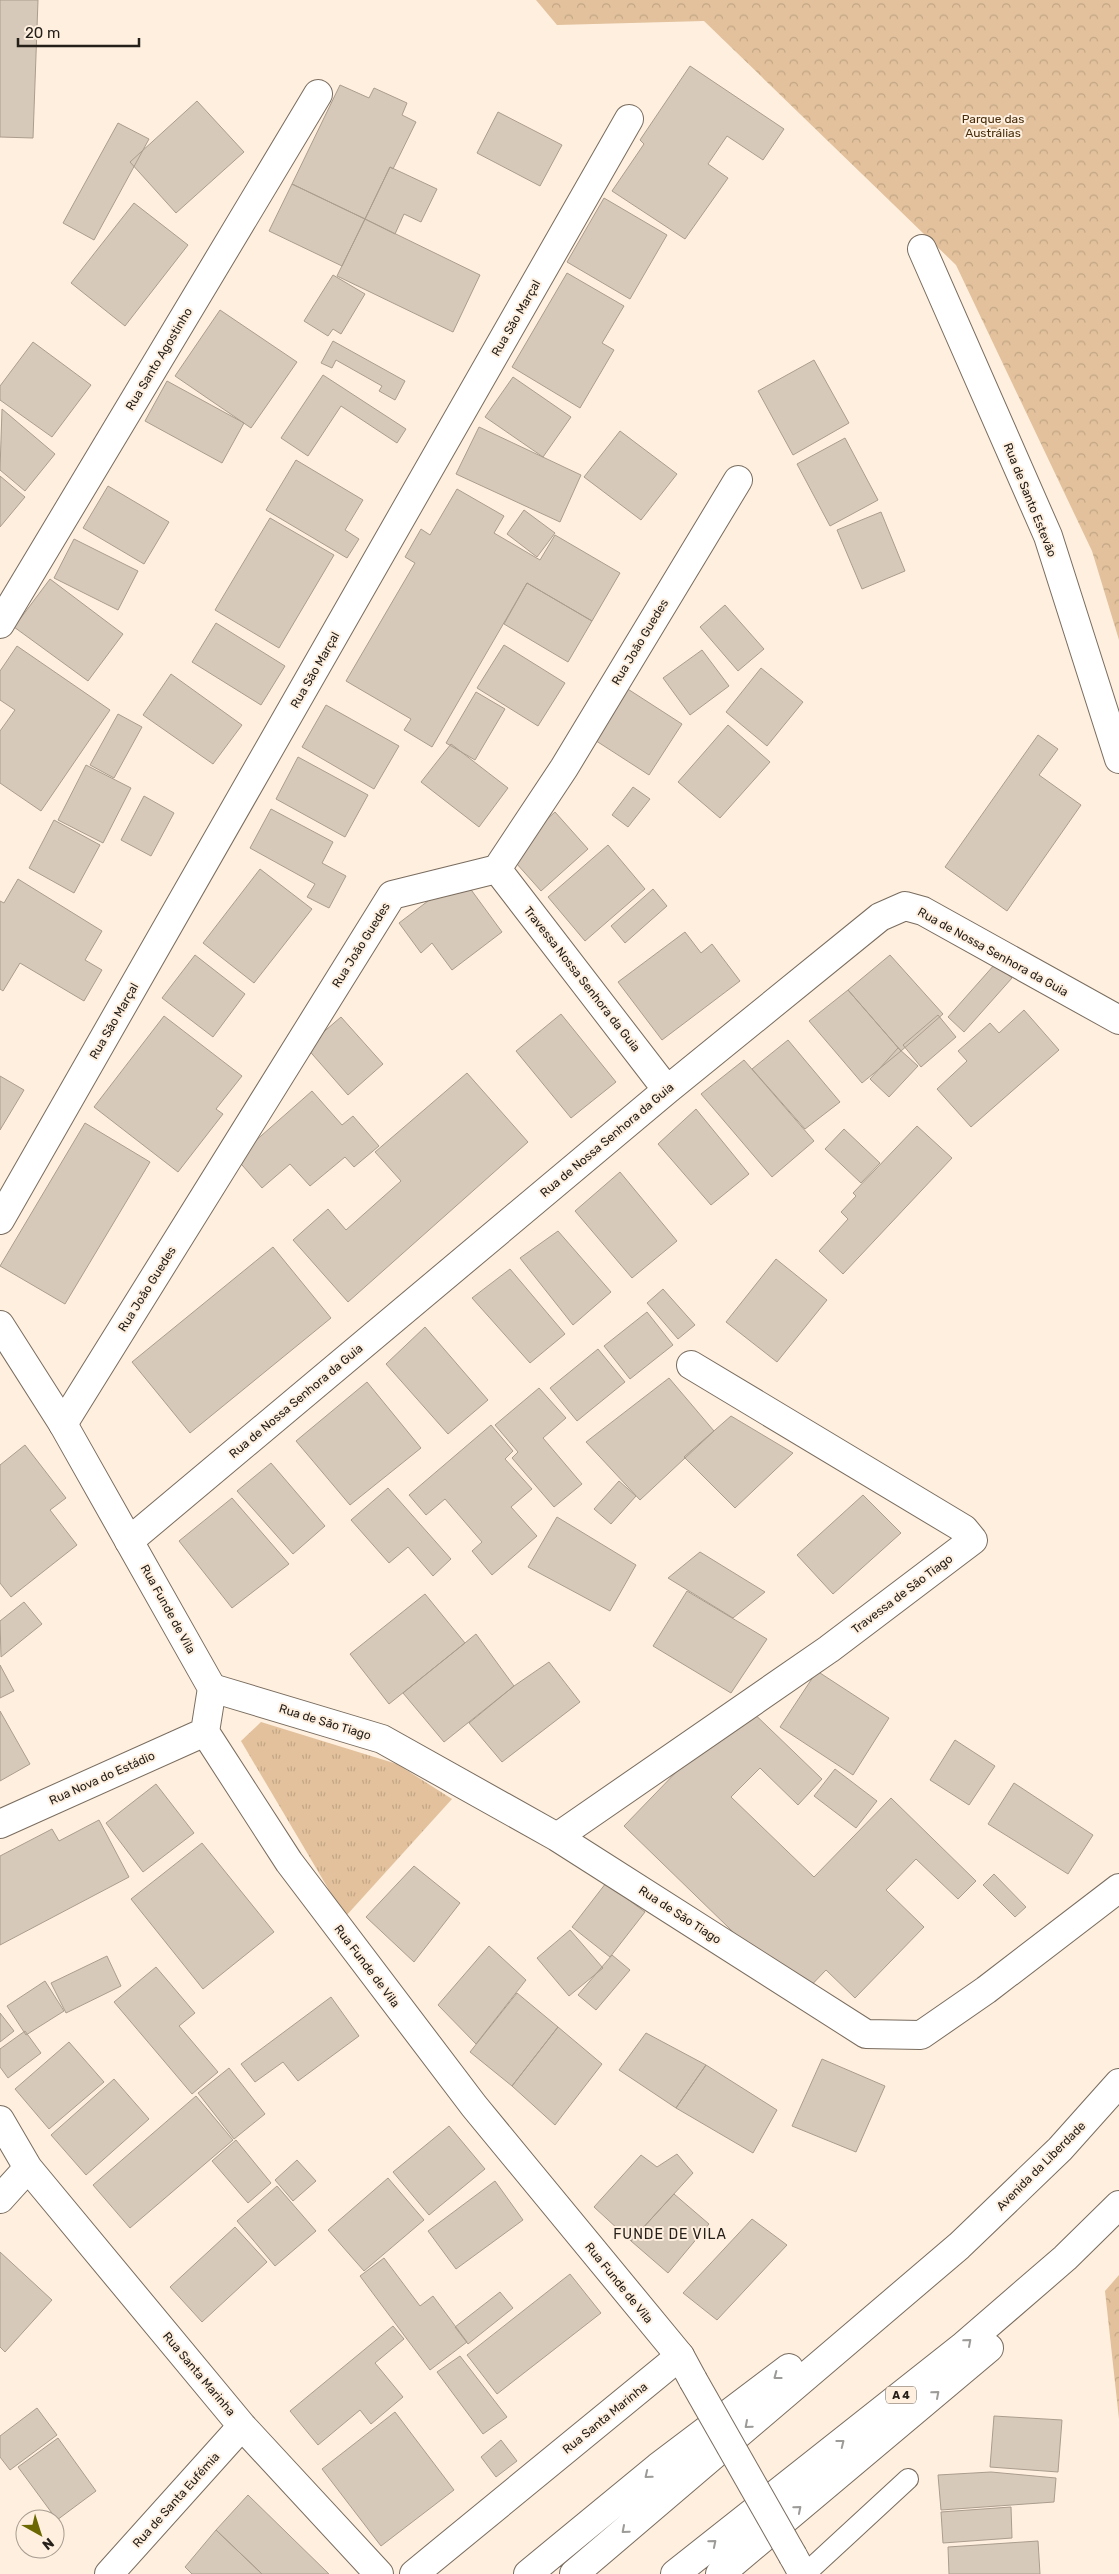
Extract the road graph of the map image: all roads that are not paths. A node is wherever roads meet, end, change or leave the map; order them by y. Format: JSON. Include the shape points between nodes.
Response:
{"nodes":[{"id":1,"x":318,"y":94,"type":"dead end"},
{"id":2,"x":629,"y":119,"type":"dead end"},
{"id":3,"x":922,"y":249,"type":"dead end"},
{"id":4,"x":738,"y":480,"type":"dead end"},
{"id":5,"x":0,"y":624,"type":"edge"},
{"id":6,"x":1119,"y":759,"type":"edge"},
{"id":7,"x":497,"y":869,"type":"junction"},
{"id":8,"x":1119,"y":1020,"type":"edge"},
{"id":9,"x":667,"y":1090,"type":"junction"},
{"id":10,"x":0,"y":1220,"type":"edge"},
{"id":11,"x":0,"y":1325,"type":"edge"},
{"id":12,"x":691,"y":1365,"type":"dead end"},
{"id":13,"x":63,"y":1424,"type":"junction"},
{"id":14,"x":129,"y":1541,"type":"junction"},
{"id":15,"x":212,"y":1688,"type":"junction"},
{"id":16,"x":205,"y":1732,"type":"junction"},
{"id":17,"x":0,"y":1824,"type":"edge"},
{"id":18,"x":557,"y":1836,"type":"junction"},
{"id":19,"x":1119,"y":1888,"type":"edge"},
{"id":20,"x":1119,"y":2083,"type":"edge"},
{"id":21,"x":0,"y":2120,"type":"edge"},
{"id":22,"x":28,"y":2168,"type":"junction"},
{"id":23,"x":0,"y":2198,"type":"edge"},
{"id":24,"x":1119,"y":2205,"type":"edge"},
{"id":25,"x":1119,"y":2222,"type":"edge"},
{"id":26,"x":959,"y":2246,"type":"junction"},
{"id":27,"x":680,"y":2356,"type":"junction"},
{"id":28,"x":242,"y":2426,"type":"junction"},
{"id":29,"x":908,"y":2479,"type":"dead end"},
{"id":30,"x":800,"y":2568,"type":"edge"},
{"id":31,"x":109,"y":2574,"type":"edge"},
{"id":32,"x":379,"y":2574,"type":"edge"},
{"id":33,"x":414,"y":2574,"type":"edge"},
{"id":34,"x":528,"y":2574,"type":"edge"},
{"id":35,"x":574,"y":2574,"type":"edge"},
{"id":36,"x":675,"y":2574,"type":"edge"},
{"id":37,"x":720,"y":2574,"type":"edge"}],
"edges":[{"from":1,"to":5,"type":"main road","name":"Rua Santo Agostinho"},
{"from":2,"to":10,"type":"main road","name":"Rua São Marçal"},
{"from":3,"to":6,"type":"main road","name":"Rua de Santo Estevão","via":[[1048,536]]},
{"from":4,"to":7,"type":"main road","name":"Rua João Guedes","via":[[564,768]]},
{"from":7,"to":9,"type":"main road","name":"Travessa Nossa Senhora da Guia"},
{"from":7,"to":13,"type":"main road","name":"Rua João Guedes","via":[[392,895]]},
{"from":8,"to":9,"type":"main road","name":"Rua de Nossa Senhora da Guia","via":[[923,911],[905,906],[880,917]]},
{"from":9,"to":14,"type":"main road","name":"Rua de Nossa Senhora da Guia"},
{"from":11,"to":13,"type":"main road","name":"Rua Funde de Vila"},
{"from":12,"to":18,"type":"main road","name":"Travessa de São Tiago","via":[[964,1529],[973,1540],[829,1649]]},
{"from":13,"to":14,"type":"main road","name":"Rua Funde de Vila"},
{"from":14,"to":15,"type":"main road","name":"Rua Funde de Vila"},
{"from":15,"to":16,"type":"main road"},
{"from":15,"to":18,"type":"main road","name":"Rua de São Tiago","via":[[382,1739]]},
{"from":16,"to":17,"type":"main road","name":"Rua Nova do Estádio"},
{"from":16,"to":27,"type":"main road","name":"Rua Funde de Vila","via":[[289,1862],[468,2098]]},
{"from":18,"to":19,"type":"main road","name":"Rua de São Tiago","via":[[866,2034],[921,2035],[986,1990]]},
{"from":20,"to":26,"type":"main road","name":"Avenida da Liberdade","via":[[1060,2149]]},
{"from":21,"to":22,"type":"main road","name":"Rua Santa Marinha"},
{"from":22,"to":23,"type":"main road"},
{"from":22,"to":28,"type":"main road","name":"Rua Santa Marinha"},
{"from":36,"to":24,"type":"main road","number":"A 4","one_way":true,"via":[[962,2347],[1065,2258]]},
{"from":37,"to":25,"type":"main road","one_way":true,"via":[[1052,2293]]},
{"from":26,"to":34,"type":"main road","one_way":true,"via":[[778,2375]]},
{"from":26,"to":35,"type":"main road","one_way":true},
{"from":27,"to":30,"type":"main road","name":"Rua Funde de Vila","bridge":true},
{"from":27,"to":33,"type":"main road","name":"Rua Santa Marinha"},
{"from":28,"to":31,"type":"main road","name":"Rua de Santa Eufémia"},
{"from":28,"to":32,"type":"main road","name":"Rua Santa Marinha"},
{"from":29,"to":30,"type":"lane"}]}
